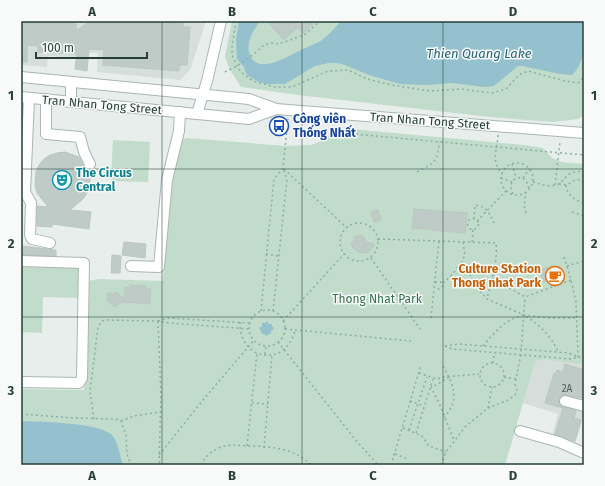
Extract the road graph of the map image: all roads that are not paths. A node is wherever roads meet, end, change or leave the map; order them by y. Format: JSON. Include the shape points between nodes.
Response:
{"nodes":[{"id":1,"x":221,"y":21,"type":"edge"},
{"id":2,"x":23,"y":75,"type":"edge"},
{"id":3,"x":71,"y":82,"type":"junction"},
{"id":4,"x":203,"y":95,"type":"junction"},
{"id":5,"x":25,"y":98,"type":"edge"},
{"id":6,"x":46,"y":99,"type":"junction"},
{"id":7,"x":71,"y":102,"type":"junction"},
{"id":8,"x":276,"y":109,"type":"junction"},
{"id":9,"x":180,"y":112,"type":"junction"},
{"id":10,"x":197,"y":114,"type":"junction"},
{"id":11,"x":584,"y":133,"type":"edge"},
{"id":12,"x":90,"y":164,"type":"dead end"},
{"id":13,"x":50,"y":242,"type":"dead end"},
{"id":14,"x":21,"y":261,"type":"edge"},
{"id":15,"x":131,"y":266,"type":"dead end"},
{"id":16,"x":21,"y":382,"type":"edge"},
{"id":17,"x":565,"y":402,"type":"dead end"},
{"id":18,"x":584,"y":406,"type":"edge"},
{"id":19,"x":520,"y":432,"type":"dead end"},
{"id":20,"x":584,"y":453,"type":"edge"}],
"edges":[{"from":1,"to":4,"type":"street"},
{"from":2,"to":3,"type":"street","name":"Tran Nhan Tong Street"},
{"from":3,"to":4,"type":"street","name":"Tran Nhan Tong Street"},
{"from":3,"to":7,"type":"street"},
{"from":4,"to":8,"type":"street","name":"Tran Nhan Tong Street","via":[[249,99]]},
{"from":4,"to":10,"type":"street"},
{"from":5,"to":6,"type":"street","name":"Tran Nhan Tong Street"},
{"from":5,"to":13,"type":"street","via":[[25,192],[31,203],[30,235],[32,239]]},
{"from":6,"to":7,"type":"street","name":"Tran Nhan Tong Street"},
{"from":6,"to":12,"type":"street","via":[[46,134],[80,137]]},
{"from":7,"to":9,"type":"street","name":"Tran Nhan Tong Street"},
{"from":8,"to":10,"type":"street","name":"Tran Nhan Tong Street","via":[[249,119]]},
{"from":8,"to":11,"type":"street","name":"Tran Nhan Tong Street"},
{"from":9,"to":10,"type":"street","name":"Tran Nhan Tong Street"},
{"from":9,"to":15,"type":"street","via":[[167,180],[159,267]]},
{"from":14,"to":16,"type":"street","via":[[84,263],[82,378],[79,383]]},
{"from":17,"to":18,"type":"street"},
{"from":19,"to":20,"type":"street","via":[[559,442]]}]}
